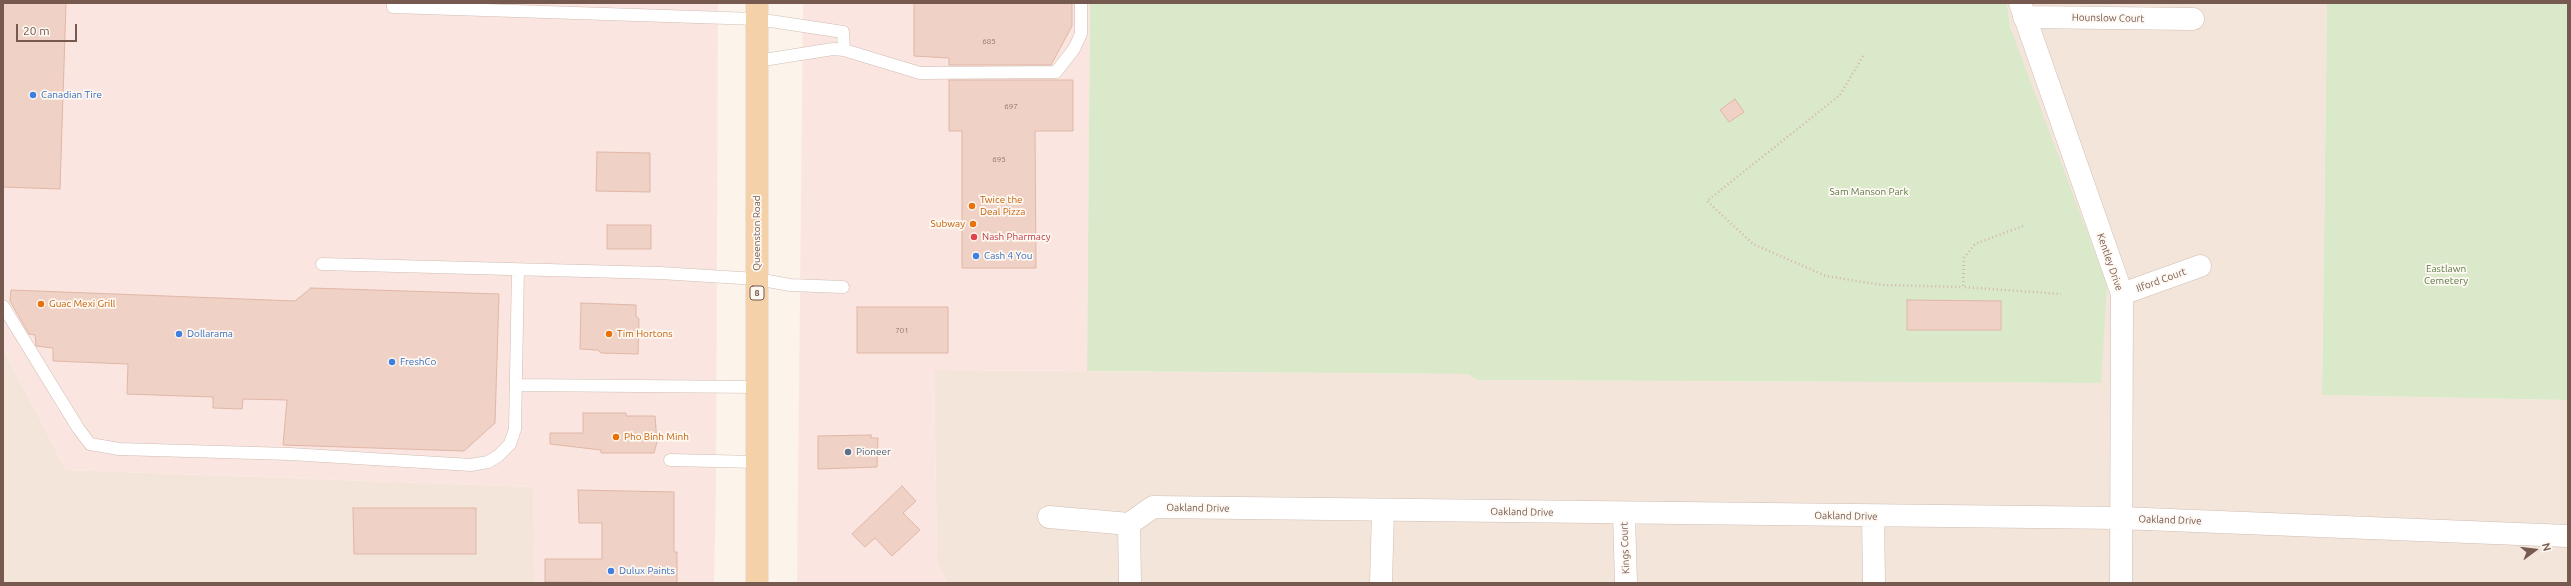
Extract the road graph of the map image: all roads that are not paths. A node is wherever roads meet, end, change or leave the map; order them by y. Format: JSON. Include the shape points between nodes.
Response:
{"nodes":[{"id":1,"x":393,"y":3,"type":"edge"},
{"id":2,"x":1081,"y":3,"type":"edge"},
{"id":3,"x":2022,"y":10,"type":"edge"},
{"id":4,"x":757,"y":11,"type":"edge"},
{"id":5,"x":2193,"y":19,"type":"dead end"},
{"id":6,"x":844,"y":50,"type":"junction"},
{"id":7,"x":757,"y":61,"type":"junction"},
{"id":8,"x":322,"y":264,"type":"dead end"},
{"id":9,"x":2200,"y":266,"type":"dead end"},
{"id":10,"x":518,"y":270,"type":"junction"},
{"id":11,"x":757,"y":279,"type":"junction"},
{"id":12,"x":843,"y":287,"type":"dead end"},
{"id":13,"x":2122,"y":294,"type":"junction"},
{"id":14,"x":3,"y":306,"type":"edge"},
{"id":15,"x":516,"y":385,"type":"junction"},
{"id":16,"x":757,"y":387,"type":"junction"},
{"id":17,"x":670,"y":460,"type":"dead end"},
{"id":18,"x":757,"y":462,"type":"junction"},
{"id":19,"x":1383,"y":511,"type":"junction"},
{"id":20,"x":1624,"y":514,"type":"junction"},
{"id":21,"x":1873,"y":516,"type":"junction"},
{"id":22,"x":1049,"y":517,"type":"dead end"},
{"id":23,"x":2120,"y":518,"type":"junction"},
{"id":24,"x":1129,"y":524,"type":"junction"},
{"id":25,"x":2568,"y":536,"type":"edge"},
{"id":26,"x":757,"y":583,"type":"edge"},
{"id":27,"x":1130,"y":583,"type":"edge"},
{"id":28,"x":1382,"y":583,"type":"edge"},
{"id":29,"x":1626,"y":583,"type":"edge"},
{"id":30,"x":1874,"y":583,"type":"edge"},
{"id":31,"x":2121,"y":583,"type":"edge"}],
"edges":[{"from":1,"to":4,"type":"lane","via":[[393,7]]},
{"from":2,"to":6,"type":"lane","via":[[1081,34],[1074,49],[1056,72],[920,73]]},
{"from":3,"to":5,"type":"street","name":"Hounslow Court"},
{"from":3,"to":13,"type":"street","name":"Kentley Drive"},
{"from":4,"to":6,"type":"lane","via":[[843,32]]},
{"from":4,"to":7,"type":"main road","name":"Queenston Road","number":"8"},
{"from":6,"to":7,"type":"lane"},
{"from":7,"to":11,"type":"main road","name":"Queenston Road","number":"8"},
{"from":8,"to":10,"type":"lane"},
{"from":9,"to":13,"type":"street","name":"Ilford Court"},
{"from":10,"to":11,"type":"lane","via":[[660,273]]},
{"from":10,"to":15,"type":"lane"},
{"from":11,"to":12,"type":"lane","via":[[790,285]]},
{"from":11,"to":16,"type":"main road","name":"Queenston Road","number":"8"},
{"from":13,"to":23,"type":"street","name":"Kentley Drive"},
{"from":14,"to":15,"type":"lane","via":[[90,444],[119,449],[290,454],[471,465],[488,462],[510,444],[515,429]]},
{"from":15,"to":16,"type":"lane"},
{"from":16,"to":18,"type":"main road","name":"Queenston Road","number":"8"},
{"from":17,"to":18,"type":"lane"},
{"from":18,"to":26,"type":"main road","name":"Queenston Road","number":"8"},
{"from":19,"to":20,"type":"street","name":"Oakland Drive"},
{"from":19,"to":24,"type":"street","name":"Oakland Drive","via":[[1153,507]]},
{"from":19,"to":28,"type":"street"},
{"from":20,"to":21,"type":"street","name":"Oakland Drive"},
{"from":20,"to":29,"type":"street","name":"Kings Court"},
{"from":21,"to":23,"type":"street","name":"Oakland Drive"},
{"from":21,"to":30,"type":"street"},
{"from":22,"to":24,"type":"street"},
{"from":23,"to":25,"type":"street","name":"Oakland Drive"},
{"from":23,"to":31,"type":"street","name":"Kentley Drive"},
{"from":24,"to":27,"type":"street"}]}
